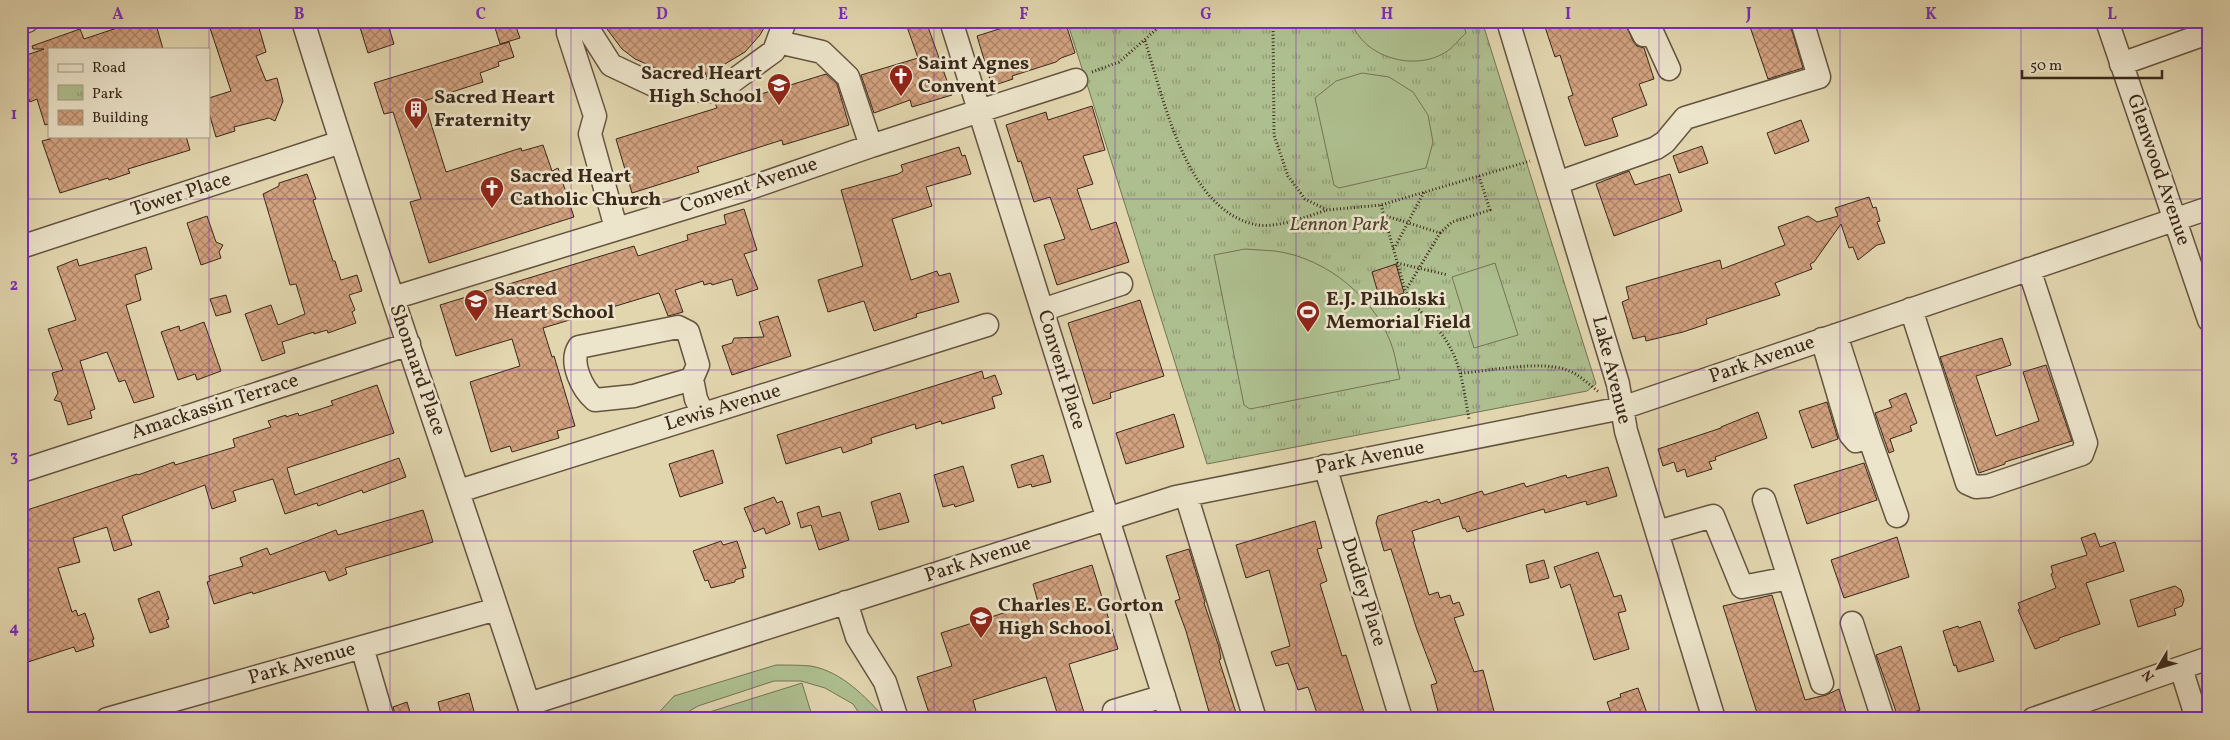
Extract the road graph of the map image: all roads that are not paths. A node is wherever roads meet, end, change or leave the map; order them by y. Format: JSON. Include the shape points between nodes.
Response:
{"nodes":[{"id":1,"x":27,"y":21,"type":"edge"},
{"id":2,"x":303,"y":21,"type":"edge"},
{"id":3,"x":568,"y":21,"type":"edge"},
{"id":4,"x":583,"y":21,"type":"edge"},
{"id":5,"x":951,"y":21,"type":"edge"},
{"id":6,"x":1508,"y":21,"type":"edge"},
{"id":7,"x":1637,"y":21,"type":"edge"},
{"id":8,"x":1802,"y":21,"type":"edge"},
{"id":9,"x":2107,"y":21,"type":"edge"},
{"id":10,"x":21,"y":23,"type":"edge"},
{"id":11,"x":781,"y":31,"type":"edge"},
{"id":12,"x":2209,"y":35,"type":"edge"},
{"id":13,"x":2121,"y":64,"type":"junction"},
{"id":14,"x":1669,"y":69,"type":"dead end"},
{"id":15,"x":1076,"y":80,"type":"road end"},
{"id":16,"x":980,"y":112,"type":"junction"},
{"id":17,"x":340,"y":142,"type":"junction"},
{"id":18,"x":871,"y":146,"type":"junction"},
{"id":19,"x":1557,"y":183,"type":"junction"},
{"id":20,"x":2209,"y":208,"type":"edge"},
{"id":21,"x":2175,"y":219,"type":"junction"},
{"id":22,"x":616,"y":228,"type":"junction"},
{"id":23,"x":21,"y":247,"type":"edge"},
{"id":24,"x":2029,"y":269,"type":"junction"},
{"id":25,"x":1121,"y":284,"type":"dead end"},
{"id":26,"x":393,"y":298,"type":"junction"},
{"id":27,"x":1911,"y":309,"type":"junction"},
{"id":28,"x":1042,"y":310,"type":"junction"},
{"id":29,"x":2209,"y":320,"type":"edge"},
{"id":30,"x":987,"y":325,"type":"dead end"},
{"id":31,"x":1829,"y":337,"type":"junction"},
{"id":32,"x":409,"y":344,"type":"junction"},
{"id":33,"x":692,"y":379,"type":"junction"},
{"id":34,"x":634,"y":396,"type":"junction"},
{"id":35,"x":1622,"y":408,"type":"junction"},
{"id":36,"x":703,"y":414,"type":"junction"},
{"id":37,"x":646,"y":432,"type":"junction"},
{"id":38,"x":1325,"y":466,"type":"junction"},
{"id":39,"x":21,"y":471,"type":"edge"},
{"id":40,"x":459,"y":491,"type":"junction"},
{"id":41,"x":1186,"y":495,"type":"junction"},
{"id":42,"x":1764,"y":500,"type":"dead end"},
{"id":43,"x":1897,"y":516,"type":"dead end"},
{"id":44,"x":1108,"y":518,"type":"junction"},
{"id":45,"x":1657,"y":532,"type":"junction"},
{"id":46,"x":1789,"y":578,"type":"junction"},
{"id":47,"x":846,"y":602,"type":"junction"},
{"id":48,"x":497,"y":608,"type":"junction"},
{"id":49,"x":1852,"y":623,"type":"dead end"},
{"id":50,"x":362,"y":647,"type":"junction"},
{"id":51,"x":2209,"y":658,"type":"edge"},
{"id":52,"x":2182,"y":668,"type":"junction"},
{"id":53,"x":1822,"y":683,"type":"dead end"},
{"id":54,"x":1164,"y":696,"type":"junction"},
{"id":55,"x":531,"y":711,"type":"edge"},
{"id":56,"x":107,"y":719,"type":"edge"},
{"id":57,"x":384,"y":719,"type":"edge"},
{"id":58,"x":896,"y":719,"type":"edge"},
{"id":59,"x":1117,"y":719,"type":"edge"},
{"id":60,"x":1171,"y":719,"type":"edge"},
{"id":61,"x":1255,"y":719,"type":"edge"},
{"id":62,"x":1401,"y":719,"type":"edge"},
{"id":63,"x":1714,"y":719,"type":"edge"},
{"id":64,"x":1883,"y":719,"type":"edge"},
{"id":65,"x":2033,"y":719,"type":"edge"},
{"id":66,"x":2196,"y":719,"type":"edge"}],
"edges":[{"from":1,"to":10,"type":"street"},
{"from":2,"to":17,"type":"street","name":"Shonnard Place"},
{"from":3,"to":22,"type":"street","via":[[568,32],[595,116],[590,134]]},
{"from":4,"to":11,"type":"street","via":[[611,65],[662,89],[719,88],[774,50]]},
{"from":5,"to":16,"type":"street","name":"Convent Place"},
{"from":6,"to":19,"type":"street","name":"Lake Avenue"},
{"from":7,"to":14,"type":"street","via":[[1644,35],[1654,34]]},
{"from":8,"to":19,"type":"street","via":[[1819,77],[1685,118],[1656,148]]},
{"from":9,"to":13,"type":"street","name":"Glenwood Avenue"},
{"from":11,"to":18,"type":"street","via":[[822,52],[848,77]]},
{"from":12,"to":13,"type":"street"},
{"from":13,"to":21,"type":"street","name":"Glenwood Avenue"},
{"from":15,"to":16,"type":"street","name":"Convent Avenue"},
{"from":16,"to":18,"type":"street","name":"Convent Avenue"},
{"from":16,"to":28,"type":"street","name":"Convent Place"},
{"from":17,"to":23,"type":"street","name":"Tower Place"},
{"from":17,"to":26,"type":"street","name":"Shonnard Place"},
{"from":18,"to":22,"type":"street","name":"Convent Avenue","via":[[747,189]]},
{"from":19,"to":35,"type":"street","name":"Lake Avenue","via":[[1618,384]]},
{"from":20,"to":21,"type":"street","name":"Park Avenue"},
{"from":21,"to":24,"type":"street","name":"Park Avenue"},
{"from":21,"to":29,"type":"street","name":"Glenwood Avenue"},
{"from":22,"to":26,"type":"street","name":"Convent Avenue"},
{"from":24,"to":27,"type":"street","name":"Park Avenue"},
{"from":24,"to":27,"type":"street","via":[[2086,443],[2085,450],[2082,454],[1988,486],[1976,487],[1967,483]]},
{"from":25,"to":28,"type":"street"},
{"from":26,"to":32,"type":"street","name":"Shonnard Place"},
{"from":27,"to":31,"type":"street","name":"Park Avenue"},
{"from":28,"to":44,"type":"street","name":"Convent Place"},
{"from":30,"to":36,"type":"street","name":"Lewis Avenue"},
{"from":31,"to":35,"type":"street","name":"Park Avenue"},
{"from":31,"to":43,"type":"street"},
{"from":32,"to":39,"type":"street","name":"Amackassin Terrace"},
{"from":32,"to":40,"type":"street","name":"Shonnard Place"},
{"from":33,"to":34,"type":"street"},
{"from":33,"to":34,"type":"street","via":[[698,365],[688,332],[678,327],[579,347],[575,353],[577,371],[595,400]]},
{"from":33,"to":36,"type":"street"},
{"from":34,"to":37,"type":"street"},
{"from":35,"to":38,"type":"street","name":"Park Avenue"},
{"from":35,"to":45,"type":"street","name":"Lake Avenue"},
{"from":36,"to":37,"type":"street","name":"Lewis Avenue"},
{"from":37,"to":40,"type":"street","name":"Lewis Avenue"},
{"from":38,"to":41,"type":"street","name":"Park Avenue"},
{"from":38,"to":62,"type":"street","name":"Dudley Place"},
{"from":40,"to":48,"type":"street","name":"Shonnard Place"},
{"from":41,"to":44,"type":"street","name":"Park Avenue"},
{"from":41,"to":61,"type":"street"},
{"from":42,"to":46,"type":"street"},
{"from":44,"to":47,"type":"street","name":"Park Avenue"},
{"from":44,"to":54,"type":"street","name":"Convent Place"},
{"from":45,"to":46,"type":"street","via":[[1713,516],[1742,587]]},
{"from":45,"to":63,"type":"street","name":"Lake Avenue"},
{"from":46,"to":53,"type":"street"},
{"from":47,"to":55,"type":"street","name":"Park Avenue"},
{"from":47,"to":58,"type":"street","via":[[857,637],[885,682]]},
{"from":48,"to":50,"type":"street","name":"Park Avenue"},
{"from":48,"to":55,"type":"street","name":"Shonnard Place"},
{"from":49,"to":64,"type":"street"},
{"from":50,"to":56,"type":"street","name":"Park Avenue"},
{"from":50,"to":57,"type":"street"},
{"from":51,"to":52,"type":"street"},
{"from":52,"to":65,"type":"street"},
{"from":52,"to":66,"type":"street"},
{"from":54,"to":59,"type":"street","via":[[1114,712]]},
{"from":54,"to":60,"type":"street","name":"Convent Place"}]}
